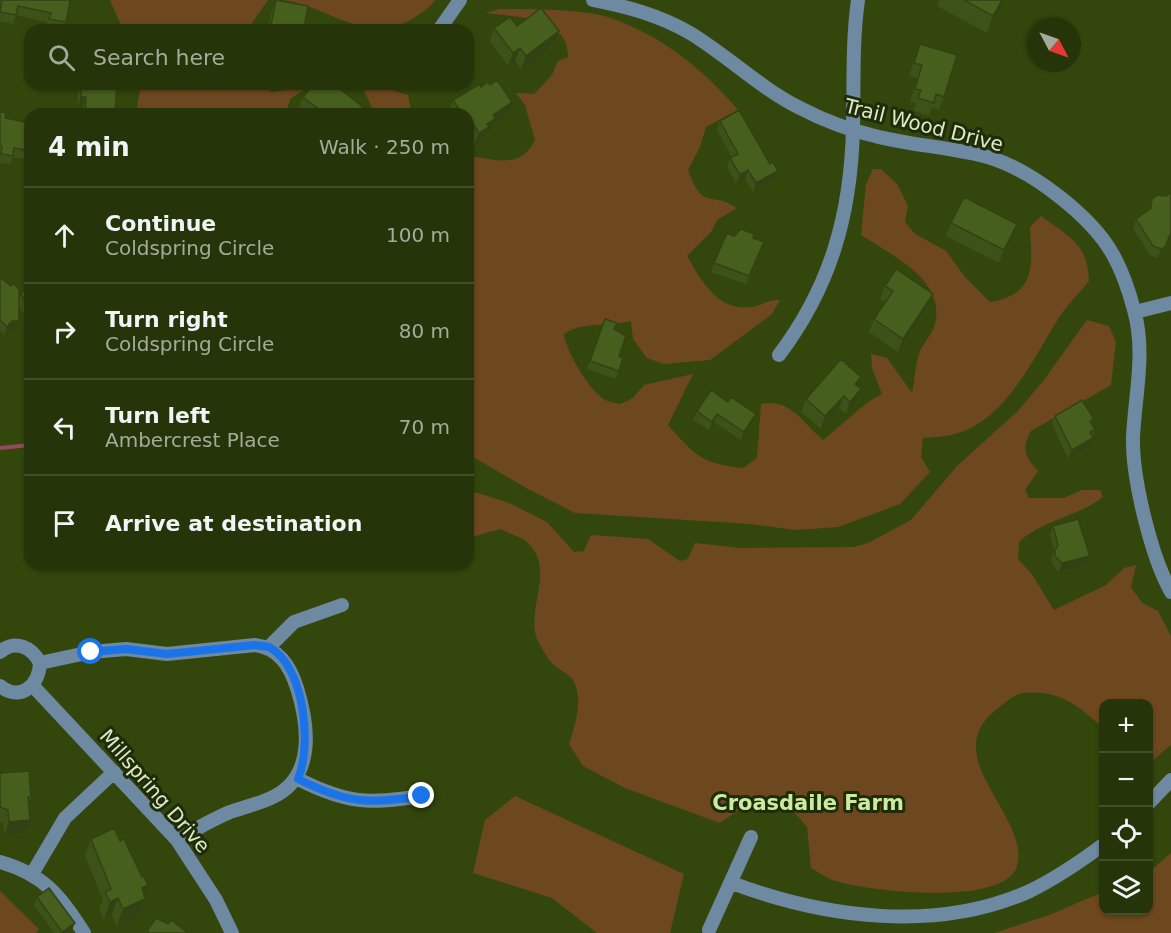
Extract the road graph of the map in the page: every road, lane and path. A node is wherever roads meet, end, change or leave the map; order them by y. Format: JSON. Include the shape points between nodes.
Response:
{"nodes":[{"id":1,"x":460,"y":0,"type":"edge"},
{"id":2,"x":592,"y":0,"type":"edge"},
{"id":3,"x":858,"y":0,"type":"edge"},
{"id":4,"x":443,"y":24,"type":"edge"},
{"id":5,"x":853,"y":130,"type":"junction"},
{"id":6,"x":1171,"y":303,"type":"edge"},
{"id":7,"x":1135,"y":312,"type":"junction"},
{"id":8,"x":779,"y":355,"type":"dead end"},
{"id":9,"x":1171,"y":592,"type":"edge"},
{"id":10,"x":342,"y":605,"type":"dead end"},
{"id":11,"x":269,"y":647,"type":"junction"},
{"id":12,"x":0,"y":652,"type":"edge"},
{"id":13,"x":40,"y":663,"type":"junction"},
{"id":14,"x":0,"y":686,"type":"edge"},
{"id":15,"x":33,"y":686,"type":"junction"},
{"id":16,"x":114,"y":772,"type":"junction"},
{"id":17,"x":298,"y":779,"type":"junction"},
{"id":18,"x":1171,"y":780,"type":"edge"},
{"id":19,"x":422,"y":796,"type":"dead end"},
{"id":20,"x":1153,"y":800,"type":"edge"},
{"id":21,"x":751,"y":837,"type":"dead end"},
{"id":22,"x":177,"y":840,"type":"junction"},
{"id":23,"x":1099,"y":848,"type":"edge"},
{"id":24,"x":0,"y":862,"type":"edge"},
{"id":25,"x":32,"y":874,"type":"junction"},
{"id":26,"x":732,"y":883,"type":"junction"},
{"id":27,"x":709,"y":930,"type":"dead end"},
{"id":28,"x":84,"y":933,"type":"edge"},
{"id":29,"x":232,"y":933,"type":"edge"}],
"edges":[{"from":1,"to":4,"type":"street"},
{"from":2,"to":5,"type":"street","name":"Trail Wood Drive","via":[[638,8],[681,28],[798,107]]},
{"from":3,"to":5,"type":"street","via":[[853,49]]},
{"from":5,"to":7,"type":"street","name":"Trail Wood Drive","via":[[988,158],[1026,174],[1075,212],[1104,242],[1119,268]]},
{"from":5,"to":8,"type":"street","via":[[834,255],[808,313]]},
{"from":6,"to":7,"type":"street"},
{"from":7,"to":9,"type":"street","name":"Trail Wood Drive","via":[[1140,366],[1133,434],[1135,467],[1148,526]]},
{"from":10,"to":11,"type":"street","via":[[294,622]]},
{"from":11,"to":13,"type":"street","via":[[167,654],[126,649]]},
{"from":11,"to":17,"type":"street","via":[[288,666],[305,721],[303,766]]},
{"from":12,"to":13,"type":"street","via":[[10,646],[25,647]]},
{"from":13,"to":15,"type":"street"},
{"from":14,"to":15,"type":"street","via":[[12,692]]},
{"from":15,"to":16,"type":"street","name":"Millspring Drive"},
{"from":16,"to":22,"type":"street","name":"Millspring Drive"},
{"from":16,"to":25,"type":"street","via":[[65,818]]},
{"from":17,"to":19,"type":"street","via":[[337,797],[362,802]]},
{"from":17,"to":22,"type":"street","via":[[273,797],[228,813]]},
{"from":18,"to":20,"type":"street"},
{"from":21,"to":26,"type":"street"},
{"from":22,"to":29,"type":"street","name":"Millspring Drive"},
{"from":23,"to":26,"type":"street","via":[[1029,891],[977,909],[922,916],[876,917],[830,911],[776,900]]},
{"from":24,"to":25,"type":"street"},
{"from":25,"to":28,"type":"street","via":[[62,900]]},
{"from":26,"to":27,"type":"street"}]}
